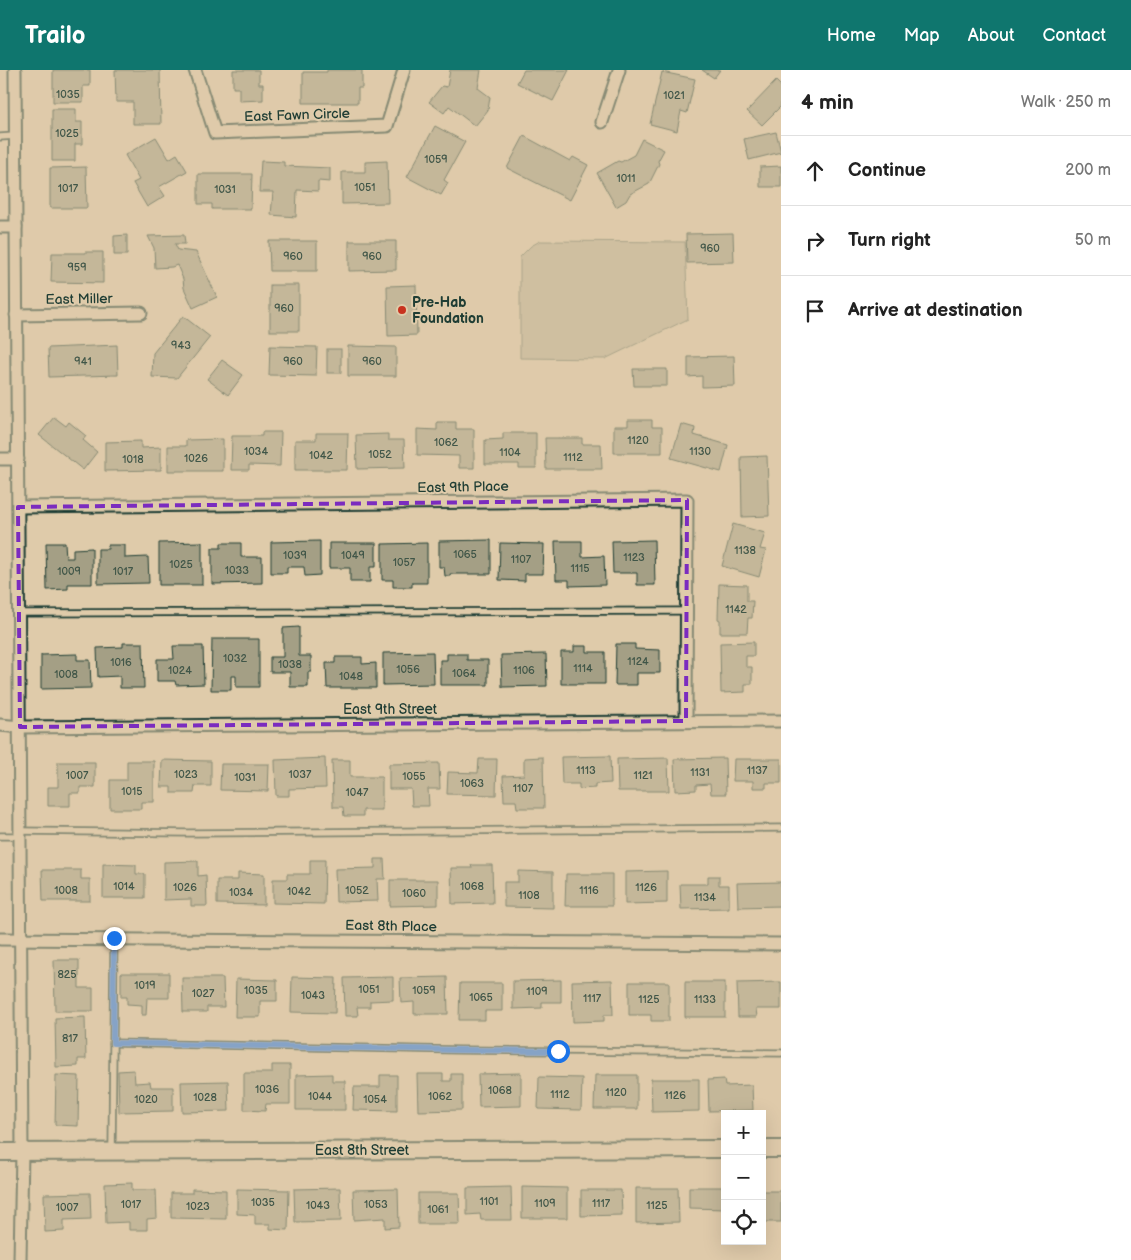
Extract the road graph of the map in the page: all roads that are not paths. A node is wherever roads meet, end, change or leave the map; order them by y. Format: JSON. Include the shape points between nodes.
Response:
{"nodes":[{"id":1,"x":15,"y":70,"type":"edge"},
{"id":2,"x":195,"y":70,"type":"edge"},
{"id":3,"x":404,"y":70,"type":"edge"},
{"id":4,"x":619,"y":70,"type":"edge"},
{"id":5,"x":602,"y":122,"type":"dead end"},
{"id":6,"x":0,"y":136,"type":"edge"},
{"id":7,"x":16,"y":136,"type":"junction"},
{"id":8,"x":0,"y":227,"type":"edge"},
{"id":9,"x":16,"y":227,"type":"junction"},
{"id":10,"x":141,"y":313,"type":"dead end"},
{"id":11,"x":16,"y":315,"type":"junction"},
{"id":12,"x":0,"y":459,"type":"edge"},
{"id":13,"x":18,"y":459,"type":"junction"},
{"id":14,"x":18,"y":507,"type":"junction"},
{"id":15,"x":687,"y":611,"type":"junction"},
{"id":16,"x":19,"y":613,"type":"junction"},
{"id":17,"x":686,"y":721,"type":"junction"},
{"id":18,"x":781,"y":721,"type":"edge"},
{"id":19,"x":0,"y":725,"type":"edge"},
{"id":20,"x":20,"y":727,"type":"junction"},
{"id":21,"x":781,"y":828,"type":"edge"},
{"id":22,"x":20,"y":833,"type":"junction"},
{"id":23,"x":0,"y":836,"type":"edge"},
{"id":24,"x":21,"y":938,"type":"junction"},
{"id":25,"x":114,"y":938,"type":"junction"},
{"id":26,"x":0,"y":939,"type":"edge"},
{"id":27,"x":781,"y":944,"type":"edge"},
{"id":28,"x":113,"y":1043,"type":"junction"},
{"id":29,"x":781,"y":1053,"type":"edge"},
{"id":30,"x":721,"y":1149,"type":"edge"},
{"id":31,"x":766,"y":1149,"type":"edge"},
{"id":32,"x":781,"y":1149,"type":"edge"},
{"id":33,"x":112,"y":1151,"type":"junction"},
{"id":34,"x":0,"y":1152,"type":"edge"},
{"id":35,"x":22,"y":1152,"type":"junction"},
{"id":36,"x":20,"y":1260,"type":"edge"}],
"edges":[{"from":1,"to":7,"type":"street"},
{"from":2,"to":3,"type":"street","name":"East Fawn Circle","via":[[215,133],[387,126]]},
{"from":4,"to":5,"type":"street"},
{"from":6,"to":7,"type":"lane"},
{"from":7,"to":9,"type":"street"},
{"from":8,"to":9,"type":"street"},
{"from":9,"to":11,"type":"street"},
{"from":10,"to":11,"type":"street","name":"East Miller"},
{"from":11,"to":13,"type":"street"},
{"from":12,"to":13,"type":"street"},
{"from":13,"to":14,"type":"street"},
{"from":14,"to":15,"type":"street","name":"East 9th Place","via":[[687,500]]},
{"from":14,"to":16,"type":"street"},
{"from":15,"to":16,"type":"lane"},
{"from":15,"to":17,"type":"street","name":"East 9th Place"},
{"from":16,"to":20,"type":"street"},
{"from":17,"to":18,"type":"street","name":"East 9th Street"},
{"from":17,"to":20,"type":"street","name":"East 9th Street"},
{"from":19,"to":20,"type":"street","name":"East 9th Street"},
{"from":20,"to":22,"type":"street"},
{"from":21,"to":22,"type":"lane"},
{"from":22,"to":23,"type":"lane"},
{"from":22,"to":24,"type":"street"},
{"from":24,"to":25,"type":"street","name":"East 8th Place"},
{"from":24,"to":26,"type":"street","name":"East 8th Place"},
{"from":24,"to":35,"type":"street"},
{"from":25,"to":27,"type":"street","name":"East 8th Place"},
{"from":25,"to":28,"type":"lane"},
{"from":28,"to":29,"type":"lane"},
{"from":28,"to":33,"type":"lane"},
{"from":30,"to":33,"type":"street","name":"East 8th Street"},
{"from":31,"to":32,"type":"street"},
{"from":33,"to":35,"type":"street","name":"East 8th Street"},
{"from":34,"to":35,"type":"street","name":"East 8th Street"},
{"from":35,"to":36,"type":"street"}]}
